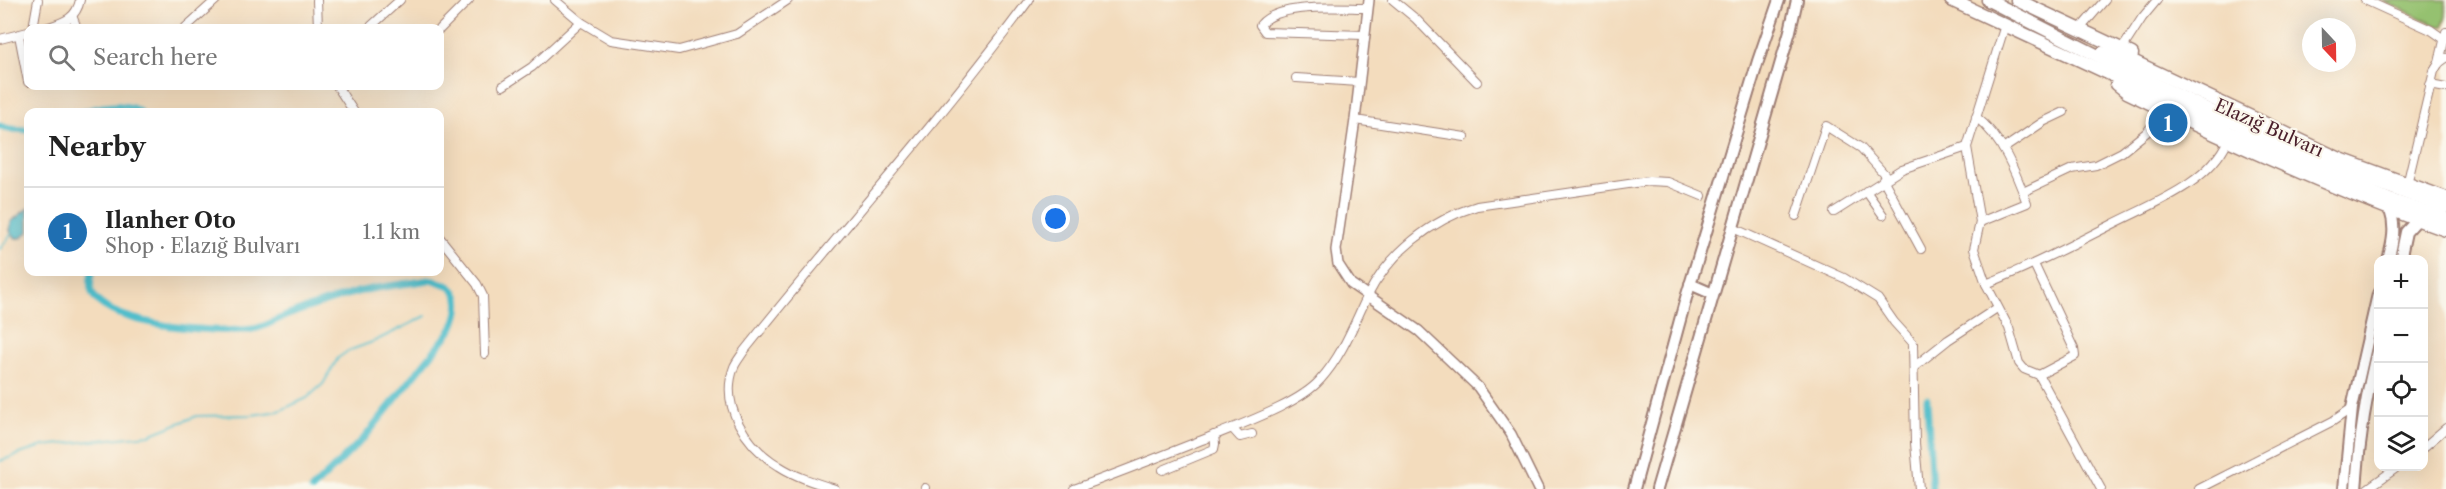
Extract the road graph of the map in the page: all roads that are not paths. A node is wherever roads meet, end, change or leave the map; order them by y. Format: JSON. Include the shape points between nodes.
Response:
{"nodes":[{"id":1,"x":38,"y":0,"type":"edge"},
{"id":2,"x":80,"y":0,"type":"edge"},
{"id":3,"x":216,"y":0,"type":"edge"},
{"id":4,"x":317,"y":0,"type":"edge"},
{"id":5,"x":400,"y":0,"type":"edge"},
{"id":6,"x":469,"y":0,"type":"edge"},
{"id":7,"x":555,"y":0,"type":"edge"},
{"id":8,"x":788,"y":0,"type":"edge"},
{"id":9,"x":1029,"y":0,"type":"edge"},
{"id":10,"x":1393,"y":0,"type":"edge"},
{"id":11,"x":1779,"y":0,"type":"edge"},
{"id":12,"x":1797,"y":0,"type":"edge"},
{"id":13,"x":1951,"y":0,"type":"edge"},
{"id":14,"x":1988,"y":0,"type":"edge"},
{"id":15,"x":2017,"y":0,"type":"edge"},
{"id":16,"x":2105,"y":0,"type":"edge"},
{"id":17,"x":2157,"y":0,"type":"edge"},
{"id":18,"x":2365,"y":0,"type":"edge"},
{"id":19,"x":1368,"y":4,"type":"edge"},
{"id":20,"x":73,"y":18,"type":"junction"},
{"id":21,"x":580,"y":22,"type":"junction"},
{"id":22,"x":34,"y":24,"type":"edge"},
{"id":23,"x":57,"y":24,"type":"edge"},
{"id":24,"x":75,"y":24,"type":"edge"},
{"id":25,"x":189,"y":24,"type":"edge"},
{"id":26,"x":318,"y":24,"type":"edge"},
{"id":27,"x":376,"y":24,"type":"edge"},
{"id":28,"x":444,"y":25,"type":"edge"},
{"id":29,"x":2005,"y":25,"type":"junction"},
{"id":30,"x":2079,"y":30,"type":"junction"},
{"id":31,"x":24,"y":33,"type":"edge"},
{"id":32,"x":19,"y":35,"type":"junction"},
{"id":33,"x":1364,"y":35,"type":"junction"},
{"id":34,"x":2445,"y":35,"type":"edge"},
{"id":35,"x":0,"y":39,"type":"edge"},
{"id":36,"x":2122,"y":49,"type":"junction"},
{"id":37,"x":2089,"y":51,"type":"junction"},
{"id":38,"x":24,"y":61,"type":"edge"},
{"id":39,"x":2442,"y":61,"type":"edge"},
{"id":40,"x":2089,"y":65,"type":"junction"},
{"id":41,"x":2156,"y":73,"type":"junction"},
{"id":42,"x":1296,"y":78,"type":"dead end"},
{"id":43,"x":1359,"y":82,"type":"junction"},
{"id":44,"x":1477,"y":82,"type":"dead end"},
{"id":45,"x":2430,"y":85,"type":"junction"},
{"id":46,"x":502,"y":86,"type":"dead end"},
{"id":47,"x":2446,"y":88,"type":"edge"},
{"id":48,"x":340,"y":90,"type":"edge"},
{"id":49,"x":351,"y":108,"type":"edge"},
{"id":50,"x":2164,"y":110,"type":"junction"},
{"id":51,"x":2064,"y":112,"type":"dead end"},
{"id":52,"x":1976,"y":117,"type":"junction"},
{"id":53,"x":1355,"y":120,"type":"junction"},
{"id":54,"x":1465,"y":137,"type":"dead end"},
{"id":55,"x":2228,"y":140,"type":"junction"},
{"id":56,"x":1967,"y":147,"type":"junction"},
{"id":57,"x":2003,"y":149,"type":"junction"},
{"id":58,"x":1885,"y":178,"type":"junction"},
{"id":59,"x":2407,"y":185,"type":"junction"},
{"id":60,"x":1866,"y":191,"type":"junction"},
{"id":61,"x":2023,"y":192,"type":"junction"},
{"id":62,"x":1702,"y":196,"type":"dead end"},
{"id":63,"x":2446,"y":198,"type":"edge"},
{"id":64,"x":2446,"y":207,"type":"edge"},
{"id":65,"x":2390,"y":210,"type":"junction"},
{"id":66,"x":1834,"y":212,"type":"dead end"},
{"id":67,"x":1883,"y":215,"type":"dead end"},
{"id":68,"x":1796,"y":216,"type":"dead end"},
{"id":69,"x":2446,"y":219,"type":"edge"},
{"id":70,"x":2417,"y":220,"type":"junction"},
{"id":71,"x":1980,"y":222,"type":"junction"},
{"id":72,"x":1733,"y":228,"type":"junction"},
{"id":73,"x":2446,"y":230,"type":"edge"},
{"id":74,"x":444,"y":243,"type":"edge"},
{"id":75,"x":1921,"y":249,"type":"dead end"},
{"id":76,"x":2389,"y":255,"type":"edge"},
{"id":77,"x":2401,"y":255,"type":"edge"},
{"id":78,"x":2034,"y":264,"type":"junction"},
{"id":79,"x":1690,"y":284,"type":"junction"},
{"id":80,"x":1986,"y":284,"type":"junction"},
{"id":81,"x":1713,"y":294,"type":"junction"},
{"id":82,"x":1368,"y":296,"type":"junction"},
{"id":83,"x":1997,"y":308,"type":"junction"},
{"id":84,"x":2375,"y":309,"type":"edge"},
{"id":85,"x":485,"y":354,"type":"dead end"},
{"id":86,"x":2375,"y":363,"type":"edge"},
{"id":87,"x":1914,"y":367,"type":"junction"},
{"id":88,"x":2039,"y":375,"type":"junction"},
{"id":89,"x":2352,"y":408,"type":"junction"},
{"id":90,"x":1232,"y":428,"type":"junction"},
{"id":91,"x":2446,"y":429,"type":"edge"},
{"id":92,"x":1252,"y":434,"type":"dead end"},
{"id":93,"x":1214,"y":435,"type":"junction"},
{"id":94,"x":2428,"y":444,"type":"edge"},
{"id":95,"x":1162,"y":470,"type":"dead end"},
{"id":96,"x":2392,"y":471,"type":"edge"},
{"id":97,"x":835,"y":489,"type":"edge"},
{"id":98,"x":1074,"y":489,"type":"edge"},
{"id":99,"x":1538,"y":489,"type":"edge"},
{"id":100,"x":1635,"y":489,"type":"edge"},
{"id":101,"x":1657,"y":489,"type":"edge"},
{"id":102,"x":1919,"y":489,"type":"edge"},
{"id":103,"x":2101,"y":489,"type":"edge"},
{"id":104,"x":2199,"y":489,"type":"edge"},
{"id":105,"x":2344,"y":489,"type":"edge"},
{"id":106,"x":2356,"y":489,"type":"edge"},
{"id":107,"x":2367,"y":489,"type":"edge"}],
"edges":[{"from":1,"to":22,"type":"street"},
{"from":2,"to":20,"type":"street"},
{"from":3,"to":25,"type":"street"},
{"from":4,"to":26,"type":"street"},
{"from":5,"to":27,"type":"street"},
{"from":6,"to":28,"type":"street"},
{"from":7,"to":21,"type":"street"},
{"from":8,"to":21,"type":"street","via":[[737,34],[679,50],[611,40]]},
{"from":9,"to":97,"type":"street","via":[[985,60],[821,254],[734,368],[734,412],[754,448],[779,467]]},
{"from":10,"to":44,"type":"street"},
{"from":11,"to":79,"type":"main road"},
{"from":12,"to":72,"type":"main road"},
{"from":13,"to":29,"type":"highway","name":"Elazığ Bulvarı"},
{"from":14,"to":37,"type":"highway","name":"Elazığ Bulvarı"},
{"from":15,"to":30,"type":"highway"},
{"from":16,"to":30,"type":"street"},
{"from":17,"to":36,"type":"street"},
{"from":18,"to":34,"type":"street"},
{"from":19,"to":33,"type":"street"},
{"from":19,"to":33,"type":"street","via":[[1290,10],[1268,17],[1260,25],[1265,32]]},
{"from":20,"to":23,"type":"street"},
{"from":20,"to":24,"type":"street"},
{"from":21,"to":46,"type":"street","via":[[532,67]]},
{"from":29,"to":40,"type":"highway","name":"Elazığ Bulvarı"},
{"from":29,"to":52,"type":"street"},
{"from":30,"to":36,"type":"highway"},
{"from":31,"to":32,"type":"street"},
{"from":32,"to":35,"type":"street"},
{"from":32,"to":38,"type":"street"},
{"from":33,"to":43,"type":"street"},
{"from":34,"to":39,"type":"street"},
{"from":36,"to":41,"type":"highway","via":[[2139,57]]},
{"from":37,"to":41,"type":"highway","via":[[2122,56]]},
{"from":37,"to":64,"type":"highway","name":"Elazığ Bulvarı","via":[[2322,161]]},
{"from":39,"to":45,"type":"street"},
{"from":40,"to":50,"type":"highway","via":[[2127,92]]},
{"from":40,"to":69,"type":"highway","name":"Elazığ Bulvarı","via":[[2231,133],[2390,200]]},
{"from":41,"to":59,"type":"highway","via":[[2340,159]]},
{"from":42,"to":43,"type":"street"},
{"from":43,"to":53,"type":"street"},
{"from":45,"to":47,"type":"street"},
{"from":45,"to":59,"type":"street"},
{"from":48,"to":49,"type":"street"},
{"from":50,"to":55,"type":"highway"},
{"from":50,"to":61,"type":"street","via":[[2147,132],[2122,153],[2096,165],[2072,169]]},
{"from":51,"to":57,"type":"street"},
{"from":52,"to":56,"type":"street"},
{"from":52,"to":57,"type":"street"},
{"from":53,"to":54,"type":"street"},
{"from":53,"to":82,"type":"street","via":[[1336,250],[1344,276]]},
{"from":55,"to":65,"type":"highway"},
{"from":55,"to":78,"type":"street","via":[[2210,166],[2184,186]]},
{"from":56,"to":58,"type":"street"},
{"from":56,"to":71,"type":"street"},
{"from":57,"to":61,"type":"street"},
{"from":58,"to":60,"type":"street"},
{"from":58,"to":68,"type":"street","via":[[1861,148],[1826,126]]},
{"from":58,"to":75,"type":"street"},
{"from":59,"to":63,"type":"highway"},
{"from":60,"to":66,"type":"street"},
{"from":60,"to":67,"type":"street"},
{"from":61,"to":71,"type":"street","via":[[2026,206]]},
{"from":62,"to":82,"type":"street","via":[[1668,182],[1648,181],[1466,209],[1436,223],[1412,241],[1396,256]]},
{"from":65,"to":70,"type":"highway"},
{"from":65,"to":76,"type":"main road","via":[[2394,221]]},
{"from":70,"to":73,"type":"highway"},
{"from":70,"to":77,"type":"main road","via":[[2406,232]]},
{"from":71,"to":80,"type":"street","via":[[1974,249]]},
{"from":72,"to":81,"type":"main road"},
{"from":72,"to":87,"type":"street","via":[[1844,278],[1878,299],[1913,343]]},
{"from":74,"to":85,"type":"street","via":[[483,296]]},
{"from":78,"to":80,"type":"street"},
{"from":78,"to":88,"type":"street","via":[[2075,356]]},
{"from":79,"to":81,"type":"main road"},
{"from":79,"to":100,"type":"main road"},
{"from":80,"to":83,"type":"street"},
{"from":81,"to":101,"type":"main road"},
{"from":82,"to":90,"type":"street","via":[[1351,336],[1321,380],[1260,417]]},
{"from":82,"to":99,"type":"street","via":[[1419,331],[1478,387],[1511,434]]},
{"from":83,"to":87,"type":"street"},
{"from":83,"to":88,"type":"street","via":[[2009,328],[2019,363]]},
{"from":84,"to":89,"type":"main road"},
{"from":86,"to":106,"type":"main road","via":[[2358,449]]},
{"from":87,"to":102,"type":"street"},
{"from":88,"to":103,"type":"street"},
{"from":89,"to":104,"type":"street"},
{"from":89,"to":105,"type":"main road"},
{"from":90,"to":92,"type":"street","via":[[1240,437]]},
{"from":90,"to":93,"type":"street"},
{"from":91,"to":94,"type":"street"},
{"from":93,"to":95,"type":"street","via":[[1214,449]]},
{"from":93,"to":98,"type":"street"},
{"from":96,"to":107,"type":"street"}]}
